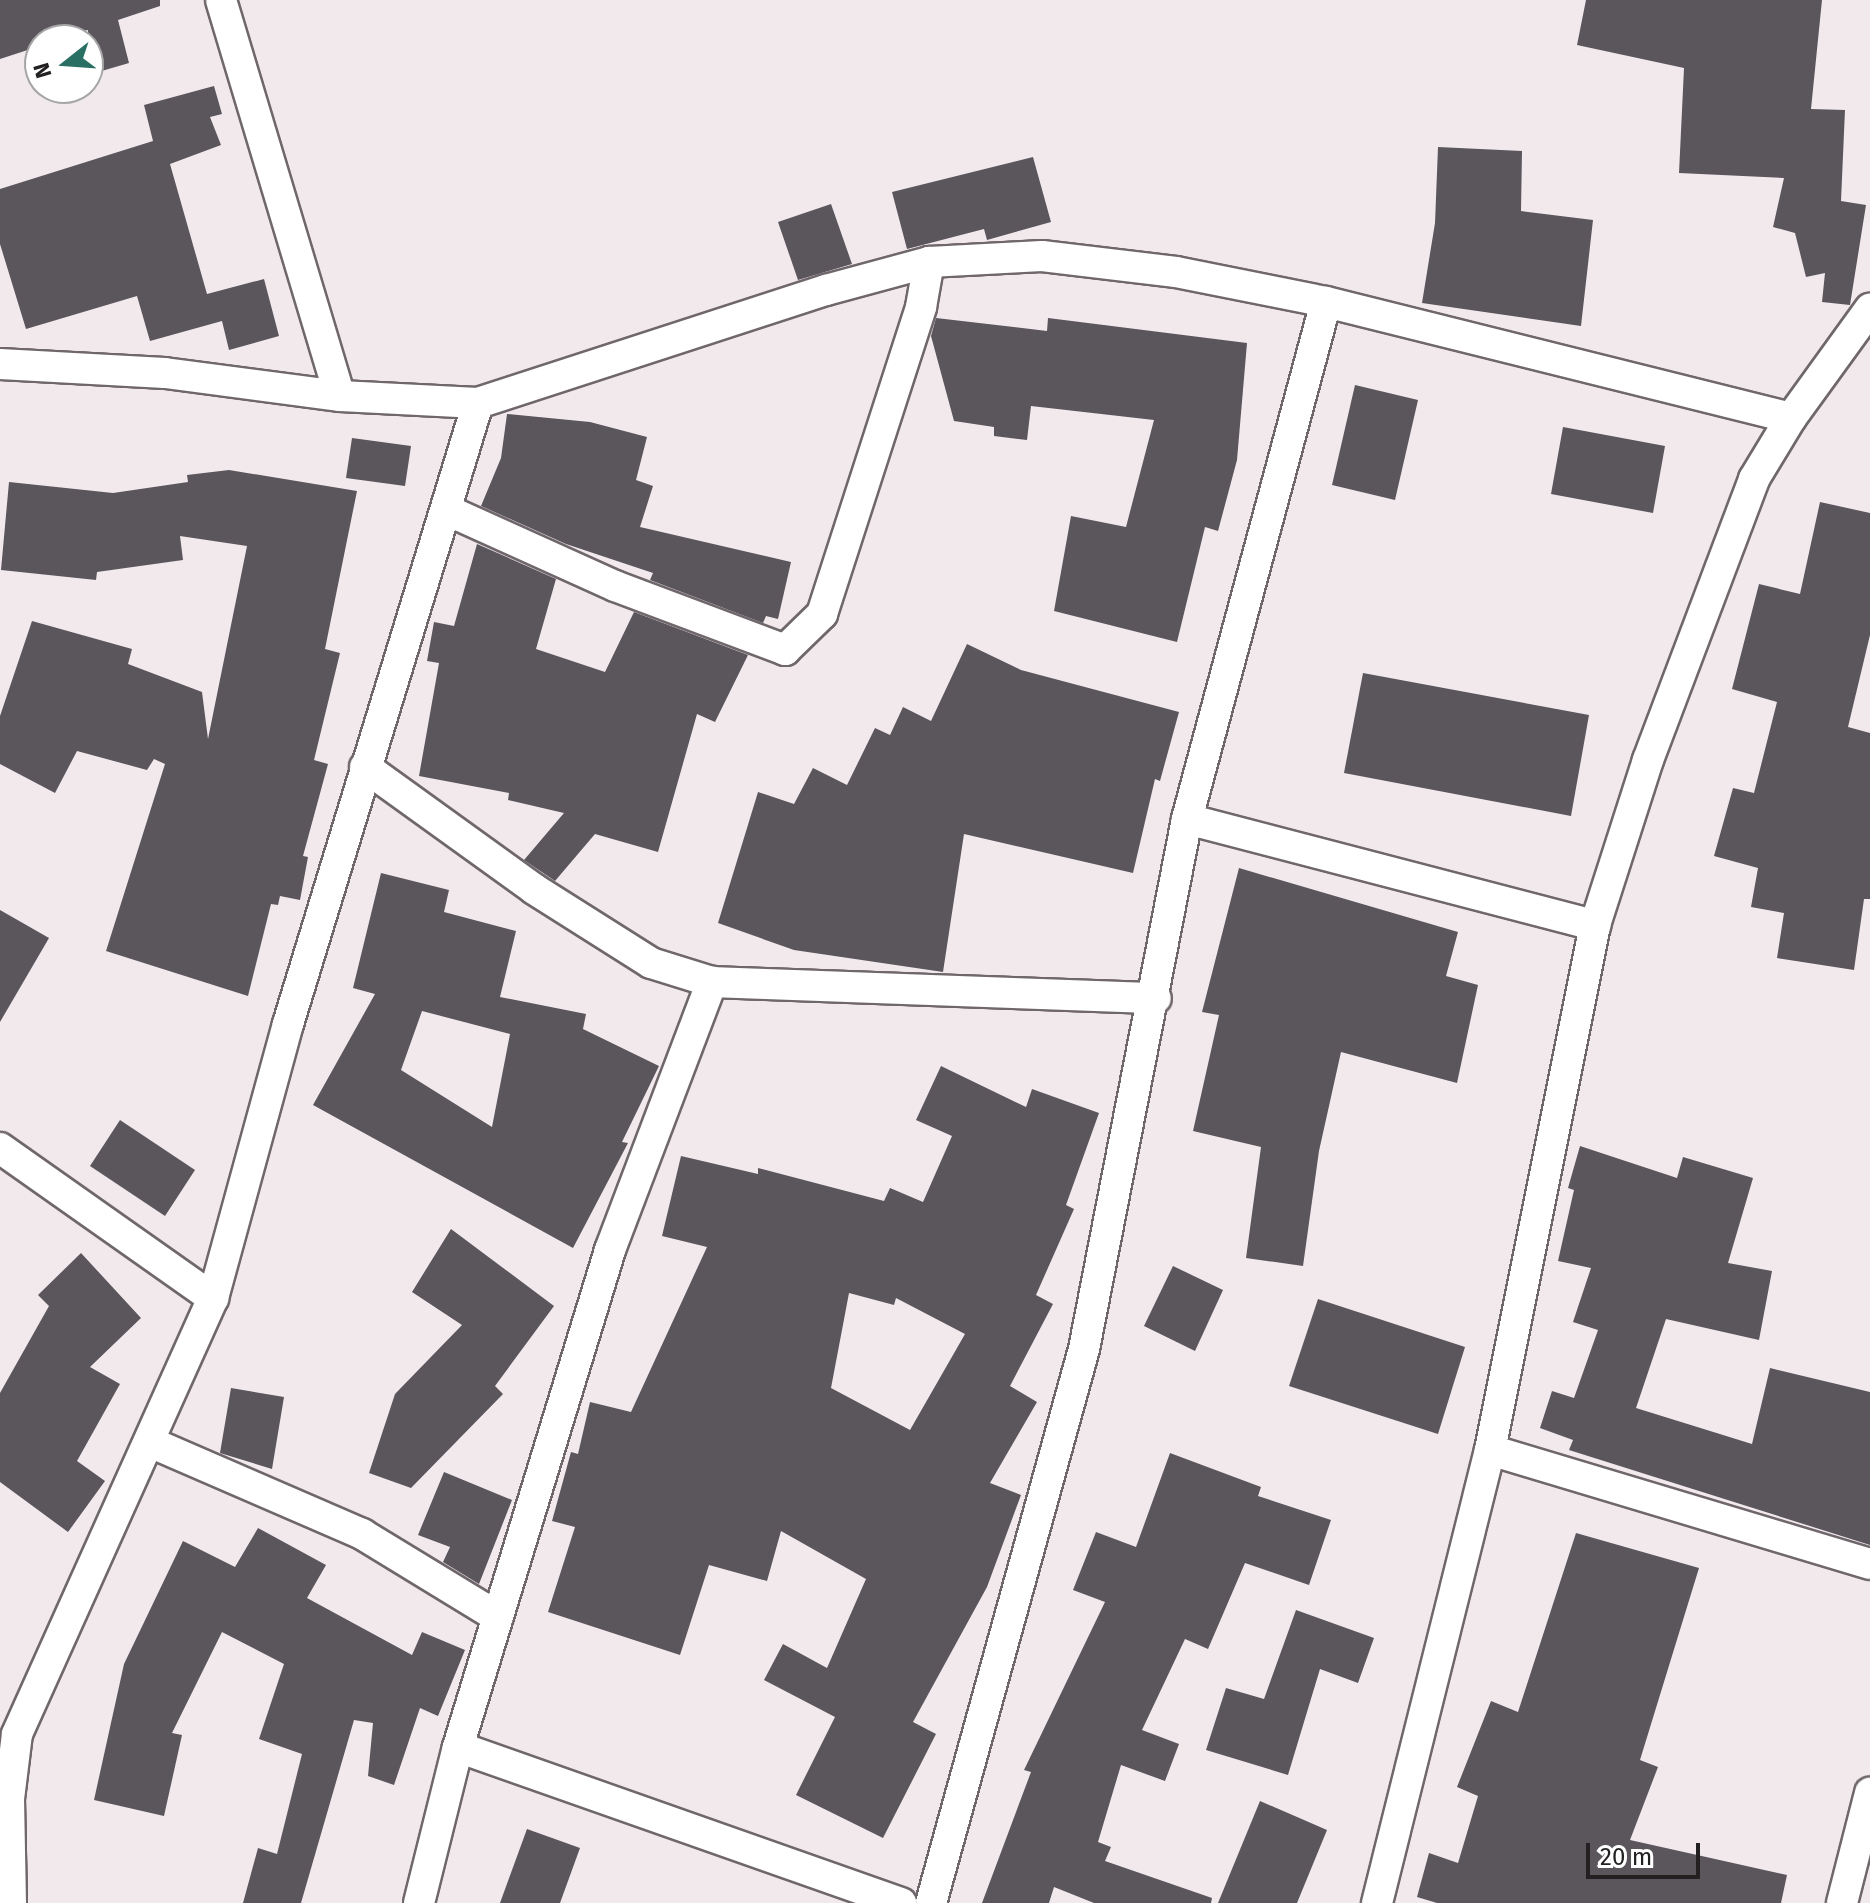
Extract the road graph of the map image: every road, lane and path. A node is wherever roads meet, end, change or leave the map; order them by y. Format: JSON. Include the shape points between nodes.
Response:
{"nodes":[{"id":1,"x":221,"y":0,"type":"edge"},
{"id":2,"x":929,"y":262,"type":"junction"},
{"id":3,"x":1326,"y":302,"type":"junction"},
{"id":4,"x":1870,"y":307,"type":"edge"},
{"id":5,"x":0,"y":364,"type":"edge"},
{"id":6,"x":340,"y":396,"type":"junction"},
{"id":7,"x":478,"y":403,"type":"junction"},
{"id":8,"x":1791,"y":418,"type":"junction"},
{"id":9,"x":449,"y":511,"type":"junction"},
{"id":10,"x":365,"y":767,"type":"junction"},
{"id":11,"x":1187,"y":819,"type":"junction"},
{"id":12,"x":1595,"y":925,"type":"junction"},
{"id":13,"x":712,"y":982,"type":"junction"},
{"id":14,"x":1156,"y":998,"type":"junction"},
{"id":15,"x":0,"y":1148,"type":"edge"},
{"id":16,"x":213,"y":1298,"type":"junction"},
{"id":17,"x":152,"y":1443,"type":"junction"},
{"id":18,"x":1490,"y":1450,"type":"junction"},
{"id":19,"x":1870,"y":1564,"type":"edge"},
{"id":20,"x":498,"y":1617,"type":"junction"},
{"id":21,"x":8,"y":1727,"type":"edge"},
{"id":22,"x":458,"y":1747,"type":"junction"},
{"id":23,"x":1870,"y":1793,"type":"edge"},
{"id":24,"x":11,"y":1903,"type":"edge"},
{"id":25,"x":419,"y":1903,"type":"edge"},
{"id":26,"x":901,"y":1903,"type":"edge"},
{"id":27,"x":931,"y":1903,"type":"edge"},
{"id":28,"x":1377,"y":1903,"type":"edge"},
{"id":29,"x":1842,"y":1903,"type":"edge"}],
"edges":[{"from":1,"to":6,"type":"street"},
{"from":2,"to":3,"type":"street","via":[[1042,256],[1176,272]]},
{"from":2,"to":7,"type":"street","via":[[826,290]]},
{"from":2,"to":9,"type":"street","via":[[921,307],[822,614],[785,650],[615,586]]},
{"from":3,"to":8,"type":"street"},
{"from":3,"to":11,"type":"street"},
{"from":4,"to":8,"type":"street"},
{"from":5,"to":6,"type":"street","via":[[165,373]]},
{"from":6,"to":7,"type":"street"},
{"from":7,"to":9,"type":"street"},
{"from":8,"to":12,"type":"street","via":[[1754,479],[1648,760]]},
{"from":9,"to":10,"type":"street"},
{"from":10,"to":13,"type":"street","via":[[534,889],[651,963]]},
{"from":10,"to":16,"type":"street"},
{"from":11,"to":12,"type":"street"},
{"from":11,"to":14,"type":"street"},
{"from":12,"to":18,"type":"street"},
{"from":13,"to":14,"type":"street"},
{"from":13,"to":20,"type":"street","via":[[610,1250]]},
{"from":14,"to":27,"type":"street","via":[[1084,1349]]},
{"from":15,"to":16,"type":"street"},
{"from":16,"to":17,"type":"street"},
{"from":17,"to":20,"type":"street","via":[[362,1534]]},
{"from":17,"to":21,"type":"street"},
{"from":18,"to":19,"type":"street"},
{"from":18,"to":28,"type":"street"},
{"from":20,"to":22,"type":"street"},
{"from":21,"to":24,"type":"street"},
{"from":22,"to":25,"type":"street"},
{"from":22,"to":26,"type":"street"},
{"from":23,"to":29,"type":"street"}]}
